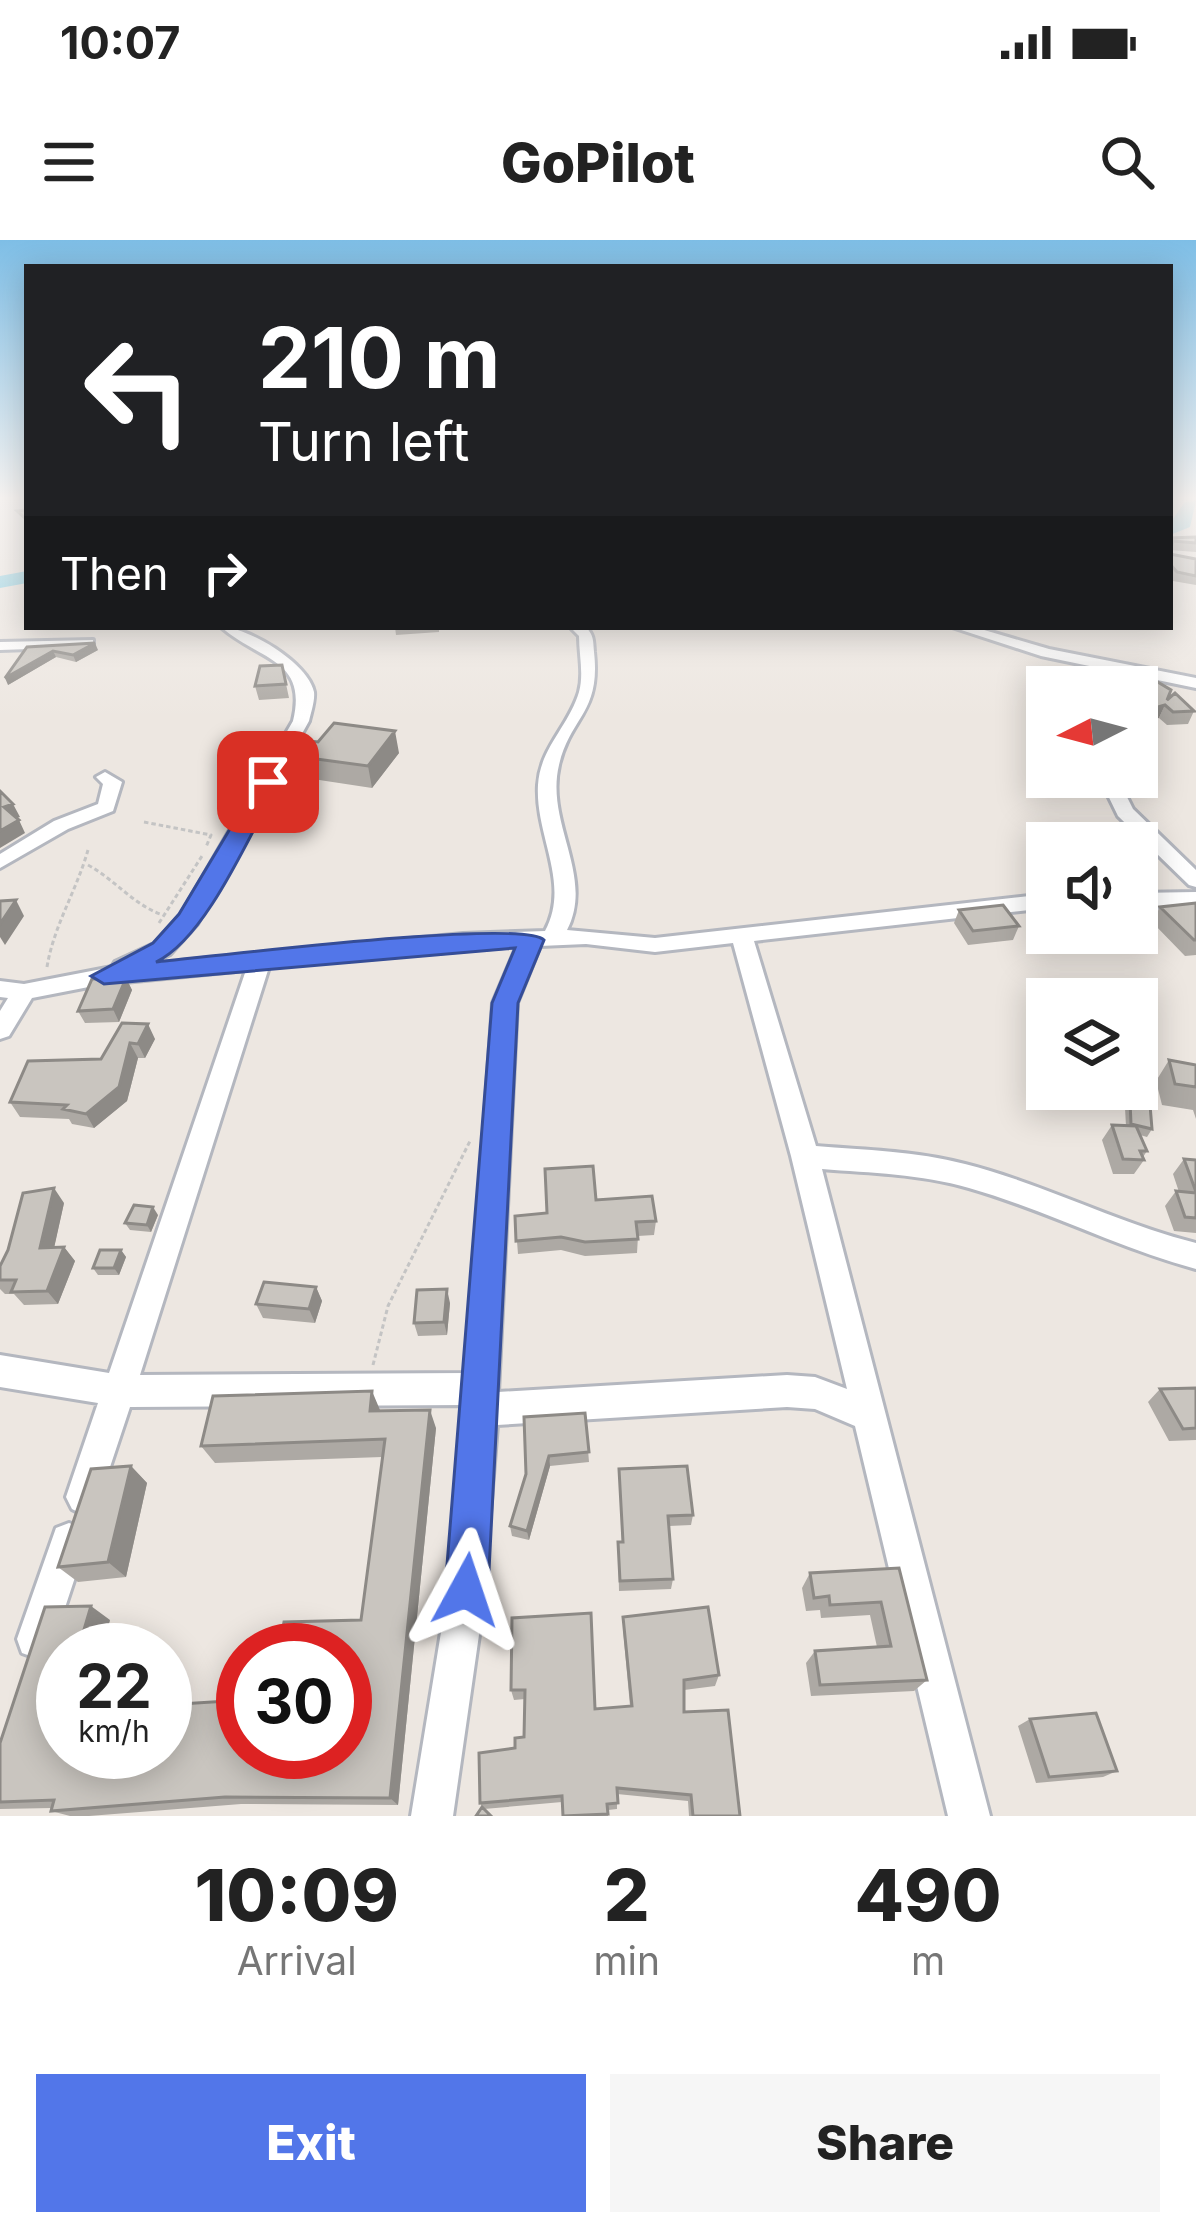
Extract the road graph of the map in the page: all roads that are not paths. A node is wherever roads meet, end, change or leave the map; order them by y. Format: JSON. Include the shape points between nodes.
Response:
{"nodes":[{"id":1,"x":233,"y":630,"type":"edge"},
{"id":2,"x":580,"y":630,"type":"edge"},
{"id":3,"x":970,"y":630,"type":"edge"},
{"id":4,"x":1031,"y":630,"type":"edge"},
{"id":5,"x":88,"y":643,"type":"edge"},
{"id":6,"x":1016,"y":643,"type":"junction"},
{"id":7,"x":0,"y":646,"type":"edge"},
{"id":8,"x":1196,"y":683,"type":"edge"},
{"id":9,"x":105,"y":777,"type":"dead end"},
{"id":10,"x":1118,"y":798,"type":"edge"},
{"id":11,"x":0,"y":862,"type":"edge"},
{"id":12,"x":1196,"y":881,"type":"edge"},
{"id":13,"x":1196,"y":899,"type":"edge"},
{"id":14,"x":1158,"y":900,"type":"edge"},
{"id":15,"x":1026,"y":903,"type":"edge"},
{"id":16,"x":742,"y":937,"type":"junction"},
{"id":17,"x":542,"y":938,"type":"junction"},
{"id":18,"x":259,"y":964,"type":"junction"},
{"id":19,"x":104,"y":976,"type":"junction"},
{"id":20,"x":20,"y":990,"type":"edge"},
{"id":21,"x":0,"y":1030,"type":"edge"},
{"id":22,"x":805,"y":1156,"type":"junction"},
{"id":23,"x":1196,"y":1256,"type":"edge"},
{"id":24,"x":0,"y":1371,"type":"edge"},
{"id":25,"x":122,"y":1390,"type":"junction"},
{"id":26,"x":482,"y":1400,"type":"junction"},
{"id":27,"x":867,"y":1414,"type":"junction"},
{"id":28,"x":26,"y":1668,"type":"edge"},
{"id":29,"x":432,"y":1816,"type":"edge"},
{"id":30,"x":969,"y":1816,"type":"edge"}],
"edges":[{"from":1,"to":19,"type":"street","via":[[298,672],[307,695],[302,721],[189,919],[162,949]]},
{"from":2,"to":17,"type":"street","via":[[586,692],[547,772],[552,833],[569,886],[562,923]]},
{"from":3,"to":6,"type":"street"},
{"from":4,"to":6,"type":"street"},
{"from":5,"to":7,"type":"street"},
{"from":6,"to":8,"type":"street"},
{"from":9,"to":11,"type":"street","via":[[113,782],[106,807]]},
{"from":10,"to":12,"type":"street"},
{"from":13,"to":14,"type":"street"},
{"from":15,"to":16,"type":"street"},
{"from":16,"to":17,"type":"street","via":[[655,945]]},
{"from":16,"to":22,"type":"street"},
{"from":17,"to":18,"type":"street"},
{"from":17,"to":26,"type":"street","via":[[505,1003]]},
{"from":18,"to":19,"type":"street"},
{"from":18,"to":25,"type":"street"},
{"from":19,"to":20,"type":"street"},
{"from":20,"to":21,"type":"street"},
{"from":22,"to":23,"type":"street","via":[[940,1169]]},
{"from":22,"to":27,"type":"street"},
{"from":24,"to":25,"type":"street"},
{"from":25,"to":26,"type":"street","via":[[366,1390]]},
{"from":25,"to":28,"type":"street"},
{"from":26,"to":27,"type":"street","via":[[787,1391]]},
{"from":26,"to":29,"type":"street","via":[[455,1702]]},
{"from":27,"to":30,"type":"street"}]}
